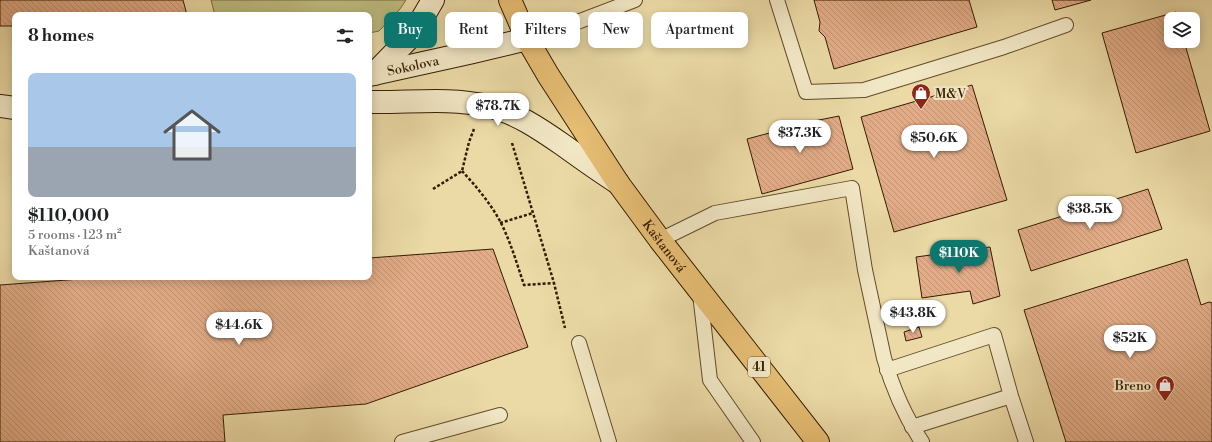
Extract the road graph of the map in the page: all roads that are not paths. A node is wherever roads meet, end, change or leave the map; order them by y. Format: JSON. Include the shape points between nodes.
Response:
{"nodes":[{"id":1,"x":433,"y":0,"type":"edge"},
{"id":2,"x":510,"y":0,"type":"edge"},
{"id":3,"x":635,"y":0,"type":"edge"},
{"id":4,"x":777,"y":0,"type":"edge"},
{"id":5,"x":516,"y":12,"type":"edge"},
{"id":6,"x":580,"y":21,"type":"edge"},
{"id":7,"x":1066,"y":25,"type":"dead end"},
{"id":8,"x":511,"y":43,"type":"edge"},
{"id":9,"x":533,"y":48,"type":"edge"},
{"id":10,"x":372,"y":74,"type":"edge"},
{"id":11,"x":372,"y":102,"type":"edge"},
{"id":12,"x":0,"y":106,"type":"edge"},
{"id":13,"x":12,"y":108,"type":"edge"},
{"id":14,"x":618,"y":183,"type":"junction"},
{"id":15,"x":660,"y":240,"type":"junction"},
{"id":16,"x":700,"y":291,"type":"junction"},
{"id":17,"x":579,"y":343,"type":"dead end"},
{"id":18,"x":887,"y":370,"type":"junction"},
{"id":19,"x":1012,"y":396,"type":"junction"},
{"id":20,"x":500,"y":415,"type":"dead end"},
{"id":21,"x":912,"y":427,"type":"junction"},
{"id":22,"x":402,"y":442,"type":"edge"},
{"id":23,"x":609,"y":442,"type":"edge"},
{"id":24,"x":753,"y":442,"type":"edge"},
{"id":25,"x":818,"y":442,"type":"edge"},
{"id":26,"x":922,"y":442,"type":"edge"},
{"id":27,"x":1026,"y":442,"type":"edge"}],
"edges":[{"from":1,"to":10,"type":"street","via":[[413,34]]},
{"from":2,"to":5,"type":"main road","number":"41"},
{"from":3,"to":6,"type":"lane"},
{"from":4,"to":7,"type":"lane","via":[[806,92],[864,90]]},
{"from":8,"to":10,"type":"street","name":"Sokolova"},
{"from":9,"to":14,"type":"main road","name":"Kaštanová","number":"41"},
{"from":11,"to":14,"type":"street","via":[[431,100],[489,106],[534,126]]},
{"from":12,"to":13,"type":"street"},
{"from":14,"to":15,"type":"main road","name":"Kaštanová","number":"41"},
{"from":15,"to":16,"type":"main road","name":"Kaštanová","number":"41"},
{"from":15,"to":18,"type":"lane","via":[[715,214],[852,188],[865,270]]},
{"from":16,"to":24,"type":"lane","via":[[710,380]]},
{"from":16,"to":25,"type":"main road","name":"Kaštanová","number":"41"},
{"from":17,"to":23,"type":"lane"},
{"from":18,"to":19,"type":"lane","via":[[994,335]]},
{"from":18,"to":21,"type":"lane"},
{"from":19,"to":21,"type":"lane"},
{"from":19,"to":27,"type":"lane"},
{"from":20,"to":22,"type":"lane"},
{"from":21,"to":26,"type":"lane"}]}
